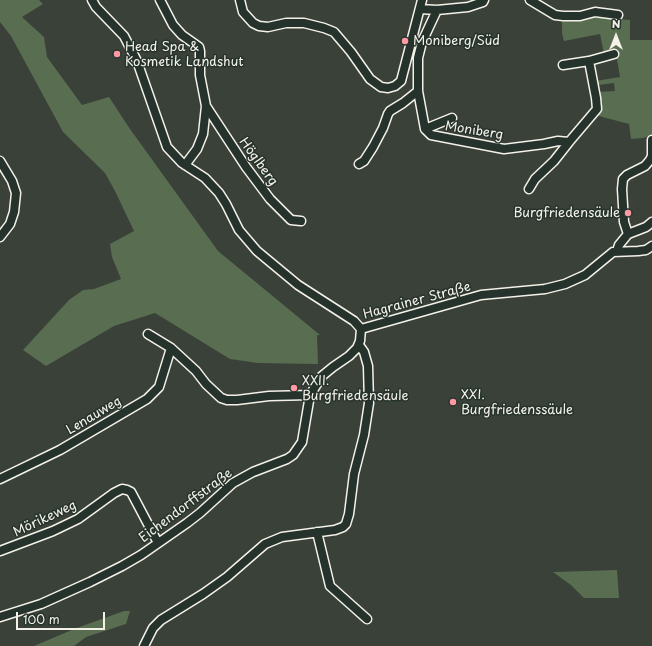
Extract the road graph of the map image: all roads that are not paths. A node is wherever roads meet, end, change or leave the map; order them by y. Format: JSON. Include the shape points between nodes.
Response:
{"nodes":[{"id":1,"x":92,"y":0,"type":"edge"},
{"id":2,"x":160,"y":0,"type":"edge"},
{"id":3,"x":240,"y":0,"type":"edge"},
{"id":4,"x":422,"y":0,"type":"edge"},
{"id":5,"x":484,"y":0,"type":"edge"},
{"id":6,"x":530,"y":0,"type":"edge"},
{"id":7,"x":420,"y":10,"type":"junction"},
{"id":8,"x":437,"y":10,"type":"junction"},
{"id":9,"x":618,"y":15,"type":"dead end"},
{"id":10,"x":614,"y":54,"type":"dead end"},
{"id":11,"x":589,"y":61,"type":"junction"},
{"id":12,"x":563,"y":65,"type":"dead end"},
{"id":13,"x":418,"y":92,"type":"junction"},
{"id":14,"x":206,"y":106,"type":"junction"},
{"id":15,"x":452,"y":118,"type":"dead end"},
{"id":16,"x":425,"y":129,"type":"junction"},
{"id":17,"x":652,"y":140,"type":"edge"},
{"id":18,"x":569,"y":142,"type":"junction"},
{"id":19,"x":0,"y":161,"type":"edge"},
{"id":20,"x":359,"y":164,"type":"dead end"},
{"id":21,"x":185,"y":165,"type":"junction"},
{"id":22,"x":529,"y":189,"type":"dead end"},
{"id":23,"x":301,"y":221,"type":"dead end"},
{"id":24,"x":652,"y":222,"type":"edge"},
{"id":25,"x":628,"y":234,"type":"junction"},
{"id":26,"x":0,"y":237,"type":"edge"},
{"id":27,"x":652,"y":246,"type":"edge"},
{"id":28,"x":617,"y":251,"type":"junction"},
{"id":29,"x":361,"y":329,"type":"junction"},
{"id":30,"x":148,"y":334,"type":"dead end"},
{"id":31,"x":359,"y":345,"type":"junction"},
{"id":32,"x":171,"y":348,"type":"junction"},
{"id":33,"x":310,"y":395,"type":"junction"},
{"id":34,"x":0,"y":479,"type":"edge"},
{"id":35,"x":317,"y":532,"type":"junction"},
{"id":36,"x":158,"y":543,"type":"junction"},
{"id":37,"x":0,"y":551,"type":"edge"},
{"id":38,"x":0,"y":617,"type":"edge"},
{"id":39,"x":367,"y":619,"type":"dead end"},
{"id":40,"x":144,"y":646,"type":"edge"}],
"edges":[{"from":1,"to":21,"type":"street","name":"Hagrainer Straße","via":[[124,36],[137,61],[166,147]]},
{"from":2,"to":14,"type":"street","name":"Höglberg","via":[[173,25],[199,47],[200,75]]},
{"from":3,"to":7,"type":"street","via":[[243,12],[259,26],[304,23],[334,32],[352,52],[370,79],[381,87],[388,88],[401,82]]},
{"from":4,"to":7,"type":"street"},
{"from":5,"to":8,"type":"street","via":[[468,7]]},
{"from":6,"to":9,"type":"street","via":[[555,15],[580,16],[595,12]]},
{"from":7,"to":8,"type":"street"},
{"from":8,"to":13,"type":"street","via":[[422,42],[418,58]]},
{"from":10,"to":11,"type":"street"},
{"from":11,"to":12,"type":"street"},
{"from":11,"to":18,"type":"street","via":[[597,109]]},
{"from":13,"to":16,"type":"street"},
{"from":13,"to":20,"type":"street","via":[[390,111],[373,147]]},
{"from":14,"to":21,"type":"street","name":"Höglberg","via":[[202,141]]},
{"from":14,"to":23,"type":"street","name":"Höglberg","via":[[270,199],[291,220]]},
{"from":15,"to":16,"type":"street","name":"Moniberg"},
{"from":16,"to":18,"type":"street","name":"Moniberg","via":[[431,135],[504,149],[558,141]]},
{"from":17,"to":25,"type":"street","via":[[650,160],[645,166],[626,175],[623,180],[624,222]]},
{"from":18,"to":22,"type":"street"},
{"from":19,"to":26,"type":"street","via":[[16,193],[10,224]]},
{"from":21,"to":29,"type":"street","name":"Hagrainer Straße","via":[[205,178],[219,193],[239,230],[256,251],[298,285],[354,321]]},
{"from":24,"to":25,"type":"street"},
{"from":25,"to":28,"type":"street","name":"Hagrainer Straße"},
{"from":27,"to":28,"type":"street","via":[[646,250]]},
{"from":28,"to":29,"type":"street","name":"Hagrainer Straße","via":[[609,254],[585,275],[565,284],[545,289],[481,295]]},
{"from":29,"to":31,"type":"street"},
{"from":30,"to":32,"type":"street"},
{"from":31,"to":33,"type":"street","name":"Eichendorffstraße","via":[[349,356],[322,376]]},
{"from":31,"to":35,"type":"street","via":[[368,366],[369,403],[354,474],[350,514],[343,527]]},
{"from":32,"to":33,"type":"street","via":[[216,394],[228,400]]},
{"from":32,"to":34,"type":"street","name":"Lenauweg","via":[[159,387],[147,398],[60,450]]},
{"from":33,"to":36,"type":"street","name":"Eichendorffstraße","via":[[302,442],[293,455],[233,483],[200,513]]},
{"from":35,"to":39,"type":"street","via":[[330,586]]},
{"from":35,"to":40,"type":"street","via":[[282,537],[265,544],[215,586],[160,620],[152,628]]},
{"from":36,"to":37,"type":"street","name":"Mörikeweg","via":[[131,492],[122,489],[78,519]]},
{"from":36,"to":38,"type":"street","name":"Eichendorffstraße","via":[[90,582],[41,604]]}]}
